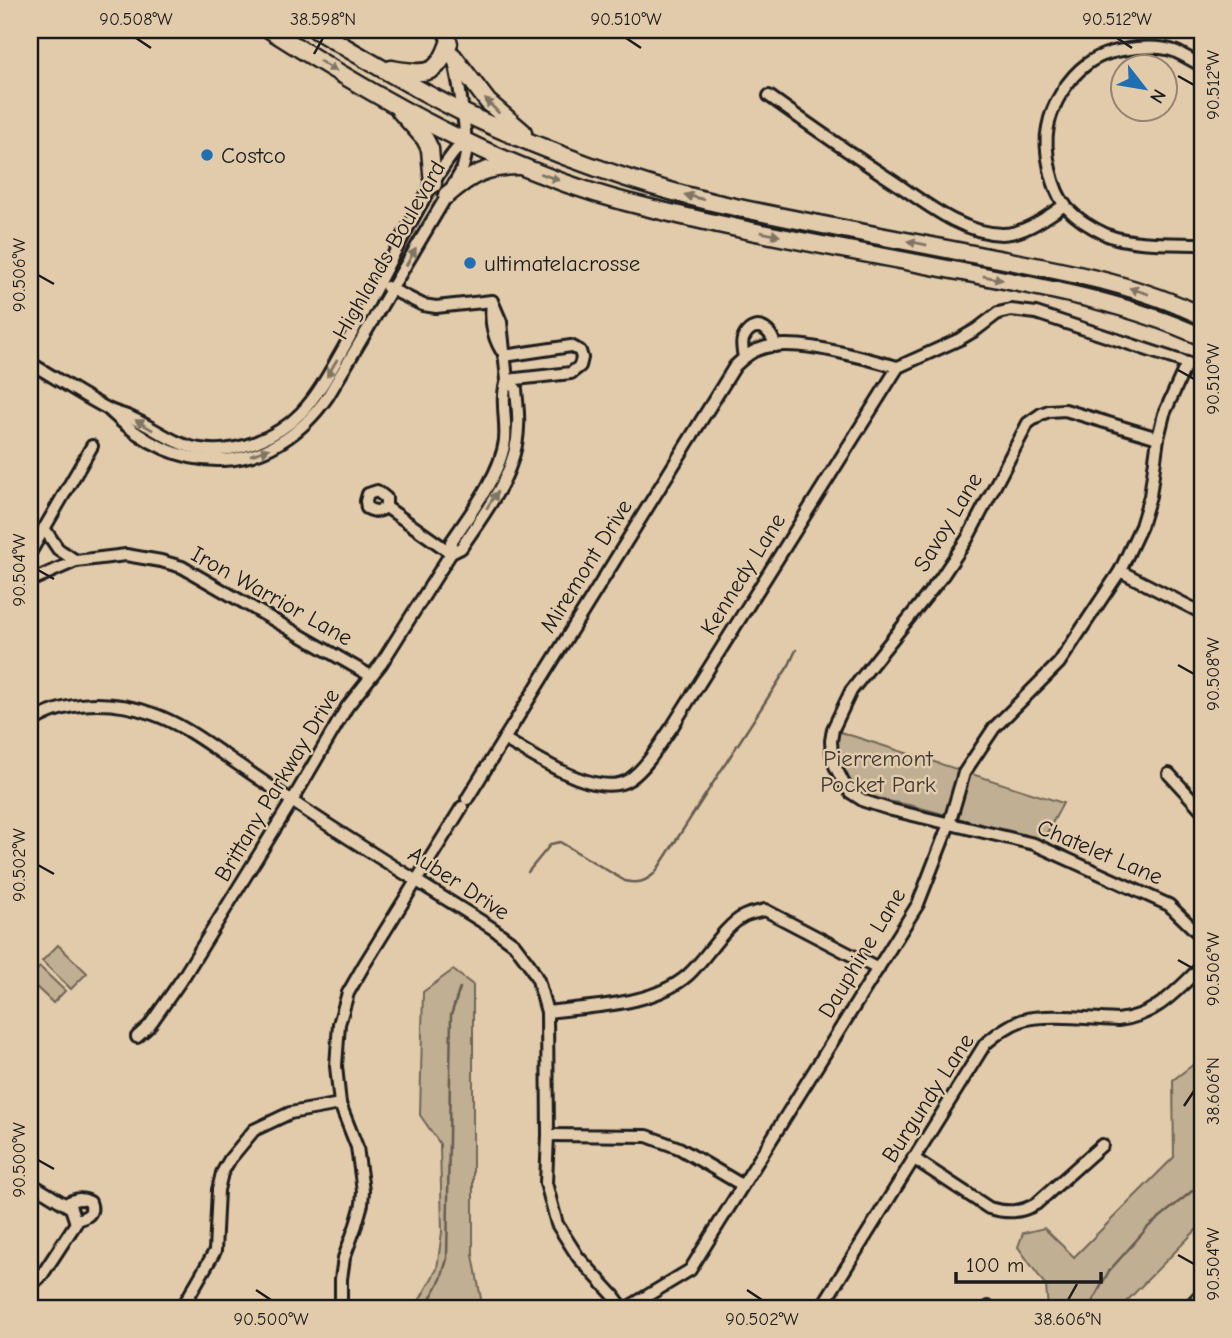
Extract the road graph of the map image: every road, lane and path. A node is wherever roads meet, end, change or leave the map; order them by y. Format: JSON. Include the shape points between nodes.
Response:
{"nodes":[{"id":1,"x":270,"y":30,"type":"edge"},
{"id":2,"x":316,"y":30,"type":"edge"},
{"id":3,"x":448,"y":43,"type":"edge"},
{"id":4,"x":1202,"y":66,"type":"edge"},
{"id":5,"x":379,"y":68,"type":"junction"},
{"id":6,"x":769,"y":96,"type":"dead end"},
{"id":7,"x":393,"y":104,"type":"junction"},
{"id":8,"x":462,"y":112,"type":"junction"},
{"id":9,"x":493,"y":126,"type":"junction"},
{"id":10,"x":465,"y":140,"type":"junction"},
{"id":11,"x":541,"y":146,"type":"junction"},
{"id":12,"x":523,"y":166,"type":"junction"},
{"id":13,"x":433,"y":184,"type":"junction"},
{"id":14,"x":447,"y":195,"type":"junction"},
{"id":15,"x":1065,"y":205,"type":"junction"},
{"id":16,"x":1202,"y":244,"type":"edge"},
{"id":17,"x":379,"y":283,"type":"junction"},
{"id":18,"x":392,"y":289,"type":"junction"},
{"id":19,"x":1202,"y":316,"type":"edge"},
{"id":20,"x":1202,"y":337,"type":"edge"},
{"id":21,"x":775,"y":346,"type":"junction"},
{"id":22,"x":504,"y":356,"type":"junction"},
{"id":23,"x":744,"y":357,"type":"junction"},
{"id":24,"x":30,"y":363,"type":"edge"},
{"id":25,"x":1187,"y":363,"type":"junction"},
{"id":26,"x":898,"y":367,"type":"junction"},
{"id":27,"x":1202,"y":370,"type":"edge"},
{"id":28,"x":507,"y":380,"type":"junction"},
{"id":29,"x":109,"y":410,"type":"junction"},
{"id":30,"x":1158,"y":438,"type":"junction"},
{"id":31,"x":92,"y":446,"type":"dead end"},
{"id":32,"x":386,"y":507,"type":"dead end"},
{"id":33,"x":44,"y":528,"type":"junction"},
{"id":34,"x":30,"y":553,"type":"edge"},
{"id":35,"x":451,"y":553,"type":"junction"},
{"id":36,"x":76,"y":561,"type":"junction"},
{"id":37,"x":1120,"y":571,"type":"junction"},
{"id":38,"x":30,"y":581,"type":"edge"},
{"id":39,"x":1202,"y":613,"type":"edge"},
{"id":40,"x":371,"y":676,"type":"junction"},
{"id":41,"x":30,"y":723,"type":"edge"},
{"id":42,"x":504,"y":739,"type":"junction"},
{"id":43,"x":832,"y":755,"type":"joint"},
{"id":44,"x":1169,"y":774,"type":"dead end"},
{"id":45,"x":292,"y":801,"type":"junction"},
{"id":46,"x":1202,"y":810,"type":"edge"},
{"id":47,"x":949,"y":824,"type":"junction"},
{"id":48,"x":417,"y":880,"type":"junction"},
{"id":49,"x":1202,"y":937,"type":"edge"},
{"id":50,"x":1202,"y":965,"type":"edge"},
{"id":51,"x":878,"y":969,"type":"junction"},
{"id":52,"x":547,"y":1012,"type":"junction"},
{"id":53,"x":137,"y":1037,"type":"dead end"},
{"id":54,"x":340,"y":1104,"type":"junction"},
{"id":55,"x":548,"y":1135,"type":"junction"},
{"id":56,"x":1102,"y":1145,"type":"dead end"},
{"id":57,"x":913,"y":1158,"type":"junction"},
{"id":58,"x":30,"y":1183,"type":"edge"},
{"id":59,"x":743,"y":1185,"type":"junction"},
{"id":60,"x":68,"y":1206,"type":"junction"},
{"id":61,"x":75,"y":1220,"type":"junction"},
{"id":62,"x":30,"y":1286,"type":"edge"},
{"id":63,"x":1202,"y":1293,"type":"edge"},
{"id":64,"x":182,"y":1308,"type":"edge"},
{"id":65,"x":341,"y":1308,"type":"edge"},
{"id":66,"x":625,"y":1308,"type":"edge"},
{"id":67,"x":821,"y":1308,"type":"edge"},
{"id":68,"x":1188,"y":1308,"type":"edge"}],
"edges":[{"from":1,"to":7,"type":"highway","one_way":true},
{"from":2,"to":5,"type":"highway"},
{"from":3,"to":5,"type":"highway","via":[[436,68],[413,73]]},
{"from":3,"to":8,"type":"street"},
{"from":11,"to":3,"type":"highway","one_way":true,"via":[[488,102]]},
{"from":4,"to":15,"type":"street","via":[[1174,51],[1122,49],[1086,64],[1075,75],[1058,99],[1047,128],[1048,163]]},
{"from":5,"to":8,"type":"highway"},
{"from":6,"to":15,"type":"street","via":[[950,219],[976,230],[1004,234],[1020,230]]},
{"from":7,"to":10,"type":"highway"},
{"from":7,"to":13,"type":"highway","via":[[425,139]]},
{"from":8,"to":9,"type":"highway"},
{"from":8,"to":10,"type":"street"},
{"from":9,"to":10,"type":"highway"},
{"from":9,"to":11,"type":"highway"},
{"from":10,"to":12,"type":"highway"},
{"from":10,"to":13,"type":"street","name":"Highlands Boulevard"},
{"from":10,"to":14,"type":"street","name":"Highlands Boulevard","via":[[462,170]]},
{"from":19,"to":11,"type":"highway","one_way":true,"via":[[1157,296],[1087,276],[671,191]]},
{"from":12,"to":14,"type":"highway","via":[[478,172]]},
{"from":12,"to":20,"type":"highway","one_way":true,"via":[[648,208],[1084,296],[1153,316]]},
{"from":13,"to":17,"type":"street","name":"Highlands Boulevard"},
{"from":18,"to":14,"type":"street","name":"Highlands Boulevard","one_way":true},
{"from":15,"to":16,"type":"street","via":[[1077,218],[1115,238]]},
{"from":17,"to":18,"type":"street"},
{"from":17,"to":29,"type":"street","name":"Highlands Boulevard","one_way":true,"via":[[314,397],[295,419],[270,436],[233,448],[199,449]]},
{"from":18,"to":22,"type":"street","name":"Brittany Parkway Drive","via":[[436,307],[492,301],[494,338]]},
{"from":29,"to":18,"type":"street","name":"Highlands Boulevard","one_way":true,"via":[[126,427],[179,454],[229,460],[269,450],[317,412]]},
{"from":21,"to":23,"type":"street"},
{"from":21,"to":23,"type":"street","name":"Miremont Drive","via":[[771,332],[756,327],[743,339]]},
{"from":21,"to":26,"type":"street","via":[[805,346]]},
{"from":22,"to":28,"type":"street","name":"Brittany Parkway Drive"},
{"from":22,"to":28,"type":"street","via":[[571,346],[582,354],[580,366],[571,373]]},
{"from":23,"to":42,"type":"street","name":"Miremont Drive","via":[[721,387]]},
{"from":24,"to":29,"type":"street","name":"Highlands Boulevard"},
{"from":25,"to":26,"type":"street","via":[[1036,313],[1011,310]]},
{"from":25,"to":27,"type":"street"},
{"from":25,"to":30,"type":"street","name":"Dauphine Lane"},
{"from":26,"to":42,"type":"street","name":"Kennedy Lane","via":[[648,762],[628,780],[603,785],[576,779]]},
{"from":28,"to":35,"type":"street","name":"Brittany Parkway Drive","via":[[516,389],[518,427],[513,455],[494,498],[461,548]]},
{"from":30,"to":37,"type":"street","name":"Dauphine Lane","via":[[1150,496]]},
{"from":30,"to":43,"type":"street","name":"Savoy Lane","via":[[1065,410],[1049,411],[1028,423],[941,579],[851,691],[833,729]]},
{"from":31,"to":33,"type":"street"},
{"from":32,"to":35,"type":"street"},
{"from":33,"to":34,"type":"street"},
{"from":33,"to":36,"type":"street","via":[[58,549]]},
{"from":35,"to":40,"type":"street","name":"Brittany Parkway Drive"},
{"from":36,"to":38,"type":"street","name":"Iron Warrior Lane"},
{"from":36,"to":40,"type":"street","name":"Iron Warrior Lane","via":[[127,555],[182,567]]},
{"from":37,"to":39,"type":"street"},
{"from":37,"to":47,"type":"street","name":"Dauphine Lane","via":[[1059,663],[994,728],[964,772]]},
{"from":40,"to":45,"type":"street","name":"Brittany Parkway Drive","via":[[347,706]]},
{"from":41,"to":45,"type":"street","name":"Auber Drive","via":[[41,715],[85,704],[152,714],[181,726]]},
{"from":42,"to":48,"type":"street","name":"Miremont Drive"},
{"from":43,"to":47,"type":"street","name":"Chatelet Lane","via":[[843,782],[864,801]]},
{"from":44,"to":46,"type":"street"},
{"from":45,"to":48,"type":"street","name":"Auber Drive"},
{"from":45,"to":53,"type":"street","name":"Brittany Parkway Drive","via":[[184,976]]},
{"from":47,"to":49,"type":"street","name":"Chatelet Lane","via":[[1034,844],[1132,887],[1169,905]]},
{"from":47,"to":51,"type":"street","name":"Dauphine Lane","via":[[918,904]]},
{"from":48,"to":52,"type":"street","name":"Auber Drive","via":[[514,944],[538,980]]},
{"from":48,"to":54,"type":"street","name":"Miremont Drive","via":[[348,993],[339,1024],[336,1066]]},
{"from":50,"to":57,"type":"street","name":"Burgundy Lane","via":[[1145,1014],[1118,1020],[1036,1017],[996,1034],[985,1044]]},
{"from":51,"to":52,"type":"street","via":[[765,910],[744,915],[687,976],[662,992]]},
{"from":51,"to":59,"type":"street","name":"Dauphine Lane"},
{"from":52,"to":55,"type":"street","name":"Auber Drive"},
{"from":54,"to":64,"type":"street","via":[[290,1113],[254,1130],[230,1159],[218,1190],[215,1251]]},
{"from":54,"to":65,"type":"street","name":"Miremont Drive","via":[[357,1147],[363,1191],[344,1258]]},
{"from":55,"to":59,"type":"street","via":[[647,1136],[679,1148]]},
{"from":55,"to":66,"type":"street","name":"Auber Drive","via":[[546,1183],[557,1224],[578,1257]]},
{"from":56,"to":57,"type":"street","via":[[1036,1204],[1014,1212],[989,1208]]},
{"from":57,"to":67,"type":"street","name":"Burgundy Lane"},
{"from":58,"to":60,"type":"street"},
{"from":59,"to":66,"type":"street","name":"Dauphine Lane","via":[[690,1270]]},
{"from":60,"to":61,"type":"street"},
{"from":60,"to":61,"type":"street","via":[[83,1198],[90,1202],[91,1213]]},
{"from":61,"to":62,"type":"street","via":[[42,1275]]},
{"from":63,"to":68,"type":"street"}]}
